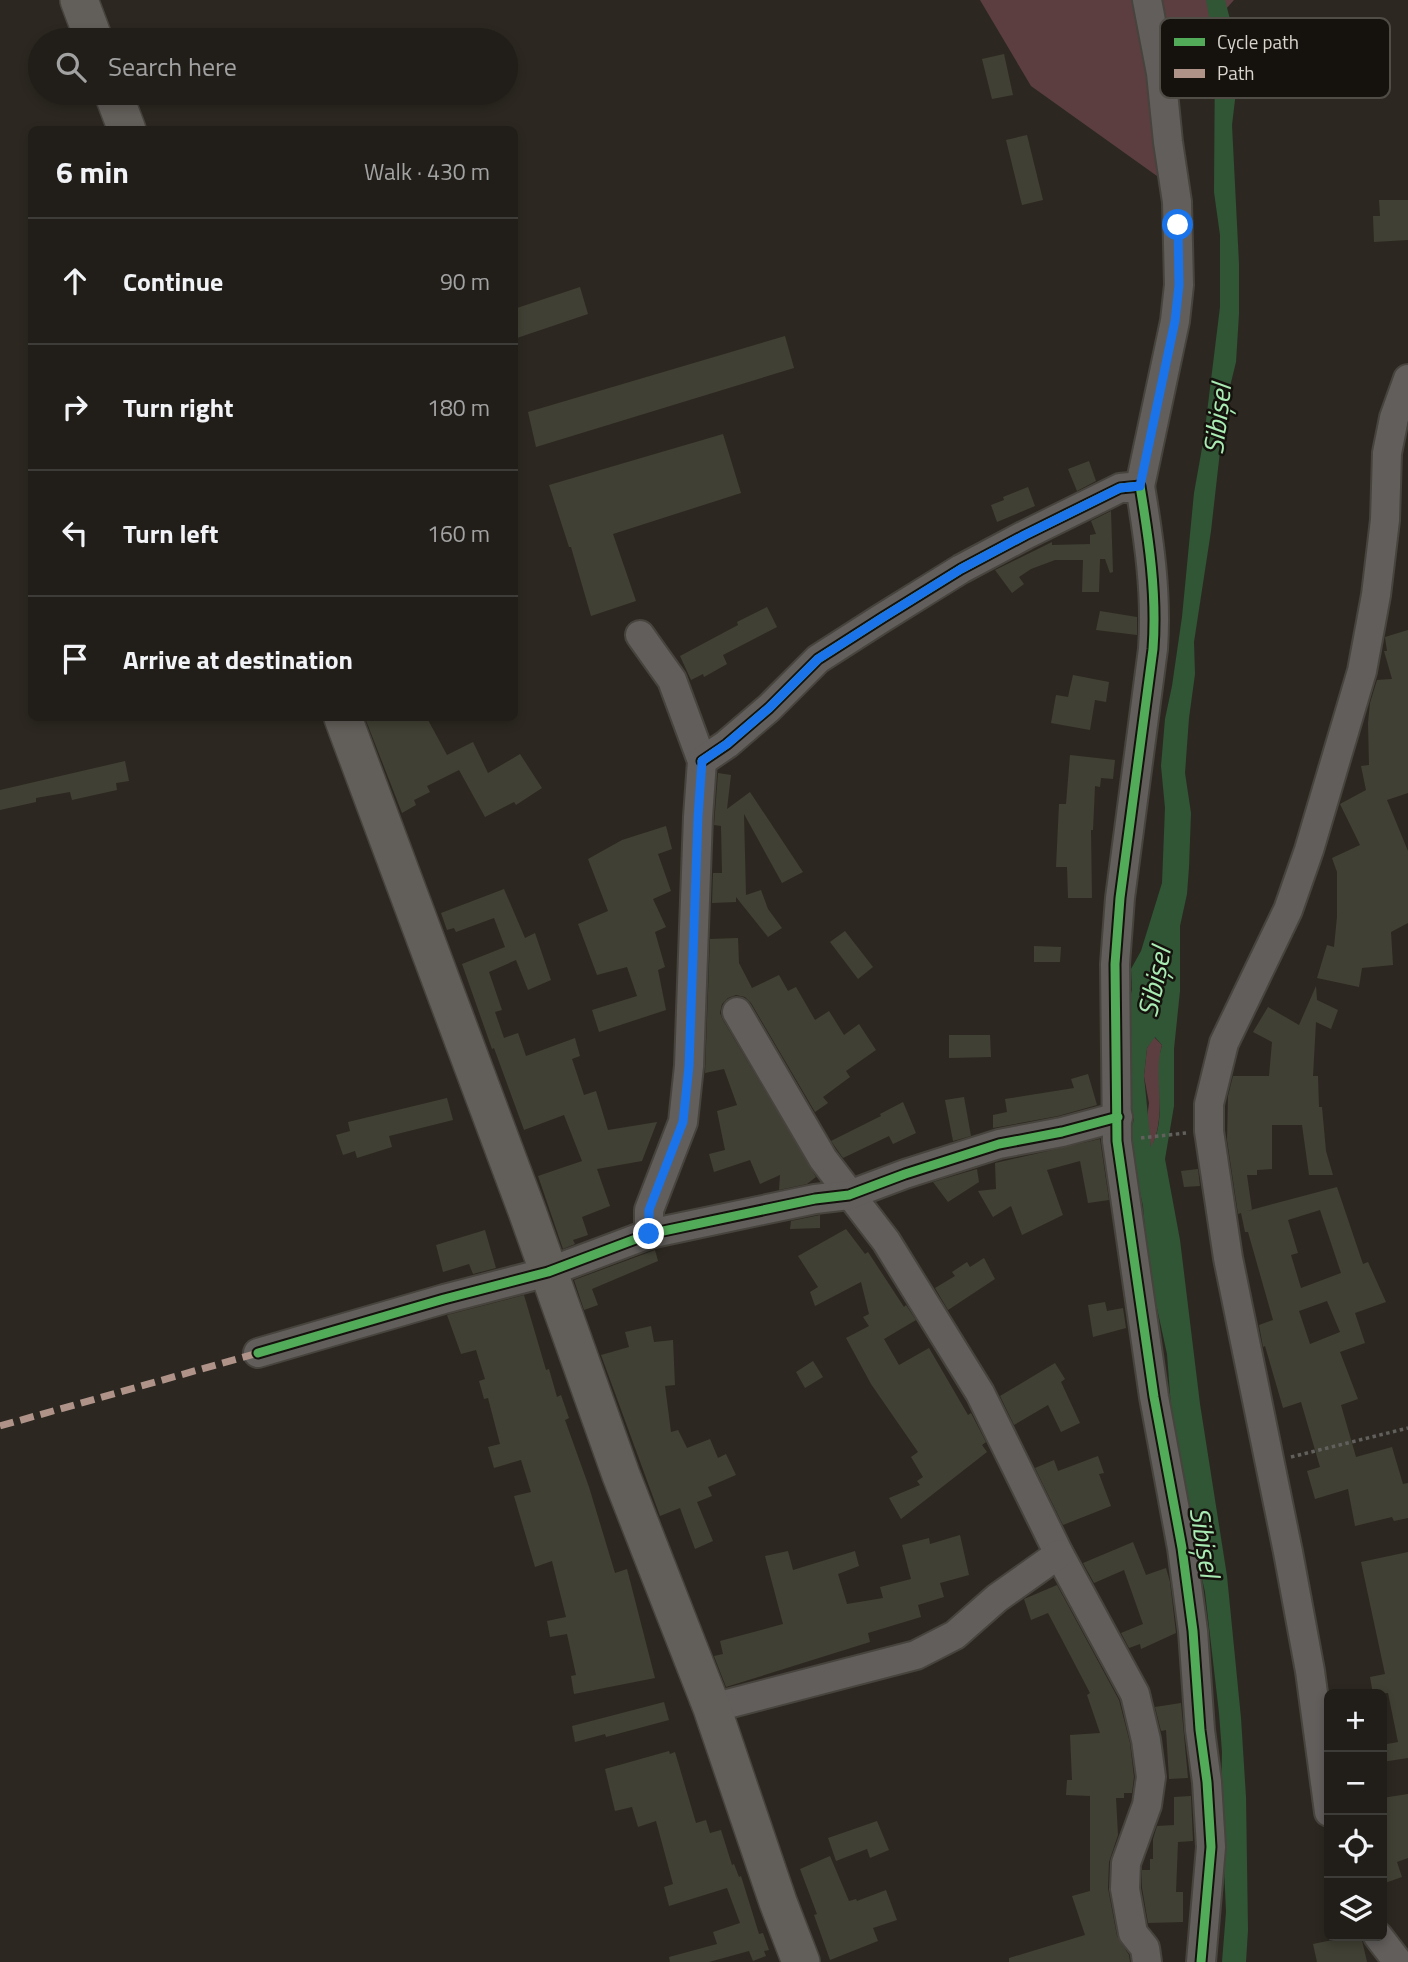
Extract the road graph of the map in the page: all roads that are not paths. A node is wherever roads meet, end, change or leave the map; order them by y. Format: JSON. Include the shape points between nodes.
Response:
{"nodes":[{"id":1,"x":79,"y":0,"type":"edge"},
{"id":2,"x":1147,"y":0,"type":"edge"},
{"id":3,"x":90,"y":28,"type":"edge"},
{"id":4,"x":1160,"y":68,"type":"edge"},
{"id":5,"x":1164,"y":98,"type":"edge"},
{"id":6,"x":118,"y":105,"type":"edge"},
{"id":7,"x":125,"y":126,"type":"edge"},
{"id":8,"x":1408,"y":379,"type":"edge"},
{"id":9,"x":1140,"y":486,"type":"junction"},
{"id":10,"x":640,"y":635,"type":"dead end"},
{"id":11,"x":344,"y":721,"type":"edge"},
{"id":12,"x":702,"y":761,"type":"junction"},
{"id":13,"x":737,"y":1013,"type":"dead end"},
{"id":14,"x":1118,"y":1117,"type":"junction"},
{"id":15,"x":849,"y":1195,"type":"junction"},
{"id":16,"x":649,"y":1234,"type":"junction"},
{"id":17,"x":548,"y":1272,"type":"junction"},
{"id":18,"x":258,"y":1353,"type":"dead end"},
{"id":19,"x":1059,"y":1554,"type":"junction"},
{"id":20,"x":712,"y":1708,"type":"junction"},
{"id":21,"x":1324,"y":1775,"type":"edge"},
{"id":22,"x":1382,"y":1941,"type":"edge"},
{"id":23,"x":802,"y":1962,"type":"edge"},
{"id":24,"x":1147,"y":1962,"type":"edge"},
{"id":25,"x":1201,"y":1962,"type":"edge"},
{"id":26,"x":1398,"y":1962,"type":"edge"}],
"edges":[{"from":1,"to":3,"type":"main road"},
{"from":2,"to":4,"type":"street"},
{"from":5,"to":9,"type":"street","via":[[1177,202],[1179,285]]},
{"from":6,"to":7,"type":"main road"},
{"from":8,"to":21,"type":"street","via":[[1387,453],[1385,520],[1362,671],[1288,910],[1224,1042],[1209,1104],[1227,1258],[1289,1552]]},
{"from":9,"to":12,"type":"street","via":[[1120,488],[1025,535],[882,618],[818,659],[769,708]]},
{"from":9,"to":14,"type":"street","via":[[1155,619],[1115,964]]},
{"from":10,"to":12,"type":"street","via":[[672,680]]},
{"from":11,"to":17,"type":"main road"},
{"from":12,"to":16,"type":"street","via":[[683,1122],[649,1210]]},
{"from":13,"to":15,"type":"street"},
{"from":14,"to":15,"type":"street","via":[[999,1144]]},
{"from":14,"to":25,"type":"street","via":[[1117,1141],[1153,1397],[1193,1632],[1211,1847]]},
{"from":15,"to":16,"type":"street"},
{"from":15,"to":19,"type":"street","via":[[886,1241],[980,1393]]},
{"from":16,"to":17,"type":"street"},
{"from":17,"to":18,"type":"street"},
{"from":17,"to":20,"type":"main road"},
{"from":19,"to":20,"type":"street","via":[[955,1635],[916,1655]]},
{"from":19,"to":24,"type":"street","via":[[1135,1693],[1146,1740],[1147,1805],[1126,1863],[1125,1889],[1133,1933],[1145,1948]]},
{"from":20,"to":23,"type":"main road"},
{"from":22,"to":26,"type":"street"}]}
